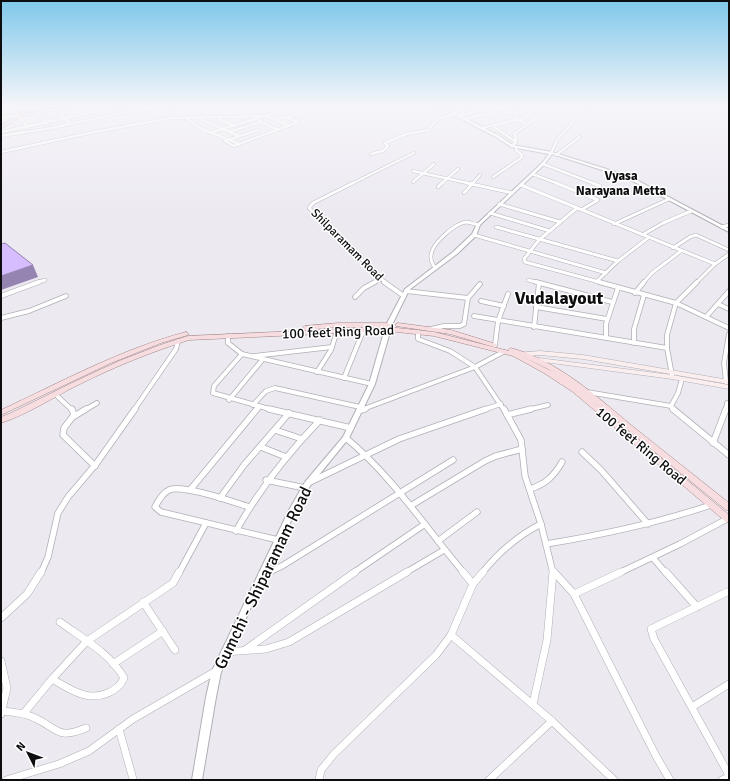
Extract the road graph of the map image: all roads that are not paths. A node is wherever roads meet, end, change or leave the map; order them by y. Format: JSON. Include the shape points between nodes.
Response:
{"nodes":[{"id":1,"x":45,"y":142,"type":"edge"},
{"id":2,"x":226,"y":142,"type":"edge"},
{"id":3,"x":243,"y":142,"type":"edge"},
{"id":4,"x":387,"y":142,"type":"edge"},
{"id":5,"x":507,"y":142,"type":"edge"},
{"id":6,"x":516,"y":142,"type":"edge"},
{"id":7,"x":556,"y":142,"type":"edge"},
{"id":8,"x":571,"y":142,"type":"edge"},
{"id":9,"x":514,"y":146,"type":"junction"},
{"id":10,"x":1,"y":152,"type":"edge"},
{"id":11,"x":414,"y":153,"type":"dead end"},
{"id":12,"x":371,"y":154,"type":"dead end"},
{"id":13,"x":553,"y":154,"type":"junction"},
{"id":14,"x":434,"y":164,"type":"dead end"},
{"id":15,"x":543,"y":164,"type":"junction"},
{"id":16,"x":458,"y":169,"type":"dead end"},
{"id":17,"x":413,"y":171,"type":"dead end"},
{"id":18,"x":424,"y":173,"type":"junction"},
{"id":19,"x":532,"y":174,"type":"junction"},
{"id":20,"x":480,"y":175,"type":"dead end"},
{"id":21,"x":493,"y":177,"type":"dead end"},
{"id":22,"x":448,"y":178,"type":"junction"},
{"id":23,"x":413,"y":182,"type":"dead end"},
{"id":24,"x":473,"y":183,"type":"junction"},
{"id":25,"x":521,"y":185,"type":"junction"},
{"id":26,"x":600,"y":186,"type":"dead end"},
{"id":27,"x":438,"y":187,"type":"dead end"},
{"id":28,"x":464,"y":193,"type":"dead end"},
{"id":29,"x":512,"y":193,"type":"junction"},
{"id":30,"x":669,"y":199,"type":"junction"},
{"id":31,"x":499,"y":204,"type":"junction"},
{"id":32,"x":577,"y":208,"type":"junction"},
{"id":33,"x":582,"y":210,"type":"junction"},
{"id":34,"x":691,"y":211,"type":"junction"},
{"id":35,"x":490,"y":213,"type":"junction"},
{"id":36,"x":560,"y":222,"type":"junction"},
{"id":37,"x":478,"y":224,"type":"junction"},
{"id":38,"x":614,"y":224,"type":"junction"},
{"id":39,"x":729,"y":225,"type":"edge"},
{"id":40,"x":496,"y":227,"type":"dead end"},
{"id":41,"x":722,"y":227,"type":"junction"},
{"id":42,"x":550,"y":231,"type":"junction"},
{"id":43,"x":729,"y":231,"type":"edge"},
{"id":44,"x":474,"y":234,"type":"junction"},
{"id":45,"x":642,"y":235,"type":"junction"},
{"id":46,"x":648,"y":238,"type":"junction"},
{"id":47,"x":539,"y":240,"type":"junction"},
{"id":48,"x":673,"y":248,"type":"junction"},
{"id":49,"x":729,"y":250,"type":"edge"},
{"id":50,"x":530,"y":251,"type":"junction"},
{"id":51,"x":681,"y":251,"type":"junction"},
{"id":52,"x":729,"y":254,"type":"edge"},
{"id":53,"x":618,"y":261,"type":"junction"},
{"id":54,"x":715,"y":264,"type":"junction"},
{"id":55,"x":435,"y":268,"type":"junction"},
{"id":56,"x":606,"y":272,"type":"junction"},
{"id":57,"x":381,"y":279,"type":"junction"},
{"id":58,"x":46,"y":280,"type":"dead end"},
{"id":59,"x":528,"y":280,"type":"dead end"},
{"id":60,"x":596,"y":282,"type":"junction"},
{"id":61,"x":539,"y":283,"type":"junction"},
{"id":62,"x":480,"y":284,"type":"dead end"},
{"id":63,"x":618,"y":288,"type":"junction"},
{"id":64,"x":635,"y":292,"type":"junction"},
{"id":65,"x":729,"y":292,"type":"edge"},
{"id":66,"x":405,"y":294,"type":"junction"},
{"id":67,"x":508,"y":294,"type":"dead end"},
{"id":68,"x":644,"y":295,"type":"junction"},
{"id":69,"x":1,"y":296,"type":"edge"},
{"id":70,"x":66,"y":296,"type":"dead end"},
{"id":71,"x":355,"y":297,"type":"dead end"},
{"id":72,"x":468,"y":298,"type":"junction"},
{"id":73,"x":481,"y":301,"type":"dead end"},
{"id":74,"x":612,"y":302,"type":"junction"},
{"id":75,"x":676,"y":303,"type":"junction"},
{"id":76,"x":718,"y":304,"type":"junction"},
{"id":77,"x":504,"y":306,"type":"junction"},
{"id":78,"x":536,"y":307,"type":"junction"},
{"id":79,"x":729,"y":309,"type":"edge"},
{"id":80,"x":474,"y":316,"type":"dead end"},
{"id":81,"x":706,"y":317,"type":"junction"},
{"id":82,"x":1,"y":318,"type":"edge"},
{"id":83,"x":607,"y":320,"type":"junction"},
{"id":84,"x":498,"y":321,"type":"junction"},
{"id":85,"x":389,"y":327,"type":"junction"},
{"id":86,"x":534,"y":327,"type":"junction"},
{"id":87,"x":729,"y":328,"type":"edge"},
{"id":88,"x":364,"y":329,"type":"junction"},
{"id":89,"x":431,"y":329,"type":"junction"},
{"id":90,"x":338,"y":331,"type":"junction"},
{"id":91,"x":418,"y":332,"type":"junction"},
{"id":92,"x":729,"y":334,"type":"edge"},
{"id":93,"x":228,"y":336,"type":"junction"},
{"id":94,"x":606,"y":338,"type":"junction"},
{"id":95,"x":178,"y":341,"type":"junction"},
{"id":96,"x":634,"y":342,"type":"junction"},
{"id":97,"x":495,"y":345,"type":"junction"},
{"id":98,"x":332,"y":347,"type":"junction"},
{"id":99,"x":667,"y":348,"type":"junction"},
{"id":100,"x":503,"y":352,"type":"junction"},
{"id":101,"x":242,"y":354,"type":"junction"},
{"id":102,"x":524,"y":356,"type":"junction"},
{"id":103,"x":252,"y":357,"type":"junction"},
{"id":104,"x":533,"y":358,"type":"junction"},
{"id":105,"x":263,"y":359,"type":"junction"},
{"id":106,"x":475,"y":367,"type":"junction"},
{"id":107,"x":317,"y":372,"type":"junction"},
{"id":108,"x":672,"y":375,"type":"junction"},
{"id":109,"x":344,"y":378,"type":"junction"},
{"id":110,"x":682,"y":379,"type":"junction"},
{"id":111,"x":372,"y":384,"type":"junction"},
{"id":112,"x":728,"y":384,"type":"edge"},
{"id":113,"x":585,"y":392,"type":"junction"},
{"id":114,"x":55,"y":394,"type":"junction"},
{"id":115,"x":229,"y":400,"type":"junction"},
{"id":116,"x":727,"y":403,"type":"dead end"},
{"id":117,"x":97,"y":404,"type":"dead end"},
{"id":118,"x":501,"y":404,"type":"junction"},
{"id":119,"x":253,"y":405,"type":"junction"},
{"id":120,"x":548,"y":405,"type":"dead end"},
{"id":121,"x":671,"y":406,"type":"junction"},
{"id":122,"x":259,"y":407,"type":"junction"},
{"id":123,"x":360,"y":409,"type":"junction"},
{"id":124,"x":1,"y":413,"type":"edge"},
{"id":125,"x":289,"y":413,"type":"junction"},
{"id":126,"x":507,"y":415,"type":"junction"},
{"id":127,"x":73,"y":417,"type":"junction"},
{"id":128,"x":1,"y":420,"type":"edge"},
{"id":129,"x":320,"y":420,"type":"junction"},
{"id":130,"x":351,"y":428,"type":"junction"},
{"id":131,"x":275,"y":430,"type":"junction"},
{"id":132,"x":346,"y":438,"type":"junction"},
{"id":133,"x":302,"y":439,"type":"junction"},
{"id":134,"x":713,"y":443,"type":"junction"},
{"id":135,"x":261,"y":447,"type":"junction"},
{"id":136,"x":522,"y":449,"type":"junction"},
{"id":137,"x":582,"y":452,"type":"dead end"},
{"id":138,"x":365,"y":454,"type":"junction"},
{"id":139,"x":729,"y":456,"type":"edge"},
{"id":140,"x":286,"y":457,"type":"junction"},
{"id":141,"x":452,"y":460,"type":"dead end"},
{"id":142,"x":562,"y":462,"type":"dead end"},
{"id":143,"x":95,"y":466,"type":"junction"},
{"id":144,"x":266,"y":480,"type":"junction"},
{"id":145,"x":306,"y":486,"type":"junction"},
{"id":146,"x":530,"y":489,"type":"junction"},
{"id":147,"x":190,"y":490,"type":"junction"},
{"id":148,"x":402,"y":492,"type":"junction"},
{"id":149,"x":220,"y":498,"type":"junction"},
{"id":150,"x":412,"y":505,"type":"junction"},
{"id":151,"x":711,"y":505,"type":"junction"},
{"id":152,"x":249,"y":507,"type":"junction"},
{"id":153,"x":729,"y":508,"type":"edge"},
{"id":154,"x":478,"y":512,"type":"dead end"},
{"id":155,"x":728,"y":519,"type":"edge"},
{"id":156,"x":206,"y":523,"type":"junction"},
{"id":157,"x":426,"y":524,"type":"junction"},
{"id":158,"x":541,"y":524,"type":"junction"},
{"id":159,"x":648,"y":524,"type":"junction"},
{"id":160,"x":236,"y":531,"type":"junction"},
{"id":161,"x":278,"y":540,"type":"junction"},
{"id":162,"x":438,"y":541,"type":"junction"},
{"id":163,"x":546,"y":544,"type":"junction"},
{"id":164,"x":444,"y":550,"type":"junction"},
{"id":165,"x":653,"y":558,"type":"junction"},
{"id":166,"x":553,"y":571,"type":"junction"},
{"id":167,"x":262,"y":576,"type":"junction"},
{"id":168,"x":473,"y":584,"type":"junction"},
{"id":169,"x":727,"y":592,"type":"dead end"},
{"id":170,"x":574,"y":594,"type":"junction"},
{"id":171,"x":143,"y":602,"type":"junction"},
{"id":172,"x":697,"y":607,"type":"junction"},
{"id":173,"x":1,"y":618,"type":"edge"},
{"id":174,"x":60,"y":622,"type":"dead end"},
{"id":175,"x":163,"y":631,"type":"junction"},
{"id":176,"x":451,"y":635,"type":"junction"},
{"id":177,"x":87,"y":641,"type":"junction"},
{"id":178,"x":175,"y":650,"type":"dead end"},
{"id":179,"x":245,"y":650,"type":"junction"},
{"id":180,"x":225,"y":652,"type":"junction"},
{"id":181,"x":1,"y":661,"type":"edge"},
{"id":182,"x":114,"y":664,"type":"junction"},
{"id":183,"x":217,"y":671,"type":"junction"},
{"id":184,"x":52,"y":679,"type":"junction"},
{"id":185,"x":729,"y":684,"type":"edge"},
{"id":186,"x":532,"y":704,"type":"junction"},
{"id":187,"x":692,"y":707,"type":"junction"},
{"id":188,"x":2,"y":713,"type":"edge"},
{"id":189,"x":24,"y":713,"type":"junction"},
{"id":190,"x":552,"y":721,"type":"junction"},
{"id":191,"x":86,"y":728,"type":"dead end"},
{"id":192,"x":119,"y":729,"type":"junction"},
{"id":193,"x":729,"y":776,"type":"edge"},
{"id":194,"x":133,"y":779,"type":"dead end"},
{"id":195,"x":6,"y":780,"type":"edge"},
{"id":196,"x":197,"y":780,"type":"edge"},
{"id":197,"x":319,"y":780,"type":"edge"},
{"id":198,"x":489,"y":780,"type":"edge"},
{"id":199,"x":614,"y":780,"type":"edge"},
{"id":200,"x":670,"y":780,"type":"edge"},
{"id":201,"x":722,"y":780,"type":"edge"}],
"edges":[{"from":1,"to":10,"type":"street"},
{"from":2,"to":3,"type":"street","via":[[234,146]]},
{"from":4,"to":12,"type":"street","via":[[388,146],[383,151]]},
{"from":5,"to":9,"type":"street"},
{"from":6,"to":9,"type":"street"},
{"from":7,"to":13,"type":"street"},
{"from":8,"to":13,"type":"street"},
{"from":9,"to":13,"type":"street"},
{"from":9,"to":21,"type":"street","via":[[522,155],[521,158]]},
{"from":11,"to":57,"type":"street","name":"Shilparamam Road","via":[[313,203],[308,208]]},
{"from":13,"to":15,"type":"street"},
{"from":13,"to":30,"type":"street","via":[[628,178]]},
{"from":14,"to":18,"type":"street"},
{"from":15,"to":19,"type":"street"},
{"from":15,"to":26,"type":"street"},
{"from":16,"to":22,"type":"street"},
{"from":17,"to":18,"type":"street"},
{"from":18,"to":22,"type":"street"},
{"from":18,"to":23,"type":"street"},
{"from":19,"to":25,"type":"street"},
{"from":19,"to":33,"type":"street","via":[[598,200]]},
{"from":20,"to":24,"type":"street"},
{"from":22,"to":24,"type":"street"},
{"from":22,"to":27,"type":"street"},
{"from":24,"to":28,"type":"street"},
{"from":24,"to":29,"type":"street"},
{"from":25,"to":29,"type":"street"},
{"from":25,"to":32,"type":"street"},
{"from":29,"to":31,"type":"street"},
{"from":30,"to":34,"type":"street"},
{"from":30,"to":38,"type":"street"},
{"from":31,"to":35,"type":"street"},
{"from":31,"to":36,"type":"street"},
{"from":32,"to":33,"type":"street"},
{"from":32,"to":36,"type":"street"},
{"from":33,"to":38,"type":"street"},
{"from":34,"to":41,"type":"street"},
{"from":34,"to":45,"type":"street"},
{"from":35,"to":37,"type":"street"},
{"from":35,"to":42,"type":"street"},
{"from":36,"to":42,"type":"street"},
{"from":37,"to":44,"type":"street"},
{"from":37,"to":55,"type":"street","via":[[463,223],[436,242],[429,258]]},
{"from":38,"to":45,"type":"street"},
{"from":39,"to":41,"type":"street"},
{"from":40,"to":47,"type":"street"},
{"from":41,"to":43,"type":"street"},
{"from":42,"to":47,"type":"street"},
{"from":44,"to":50,"type":"street"},
{"from":44,"to":55,"type":"street","via":[[455,254]]},
{"from":45,"to":46,"type":"street"},
{"from":46,"to":48,"type":"street"},
{"from":46,"to":53,"type":"street"},
{"from":47,"to":50,"type":"street"},
{"from":47,"to":53,"type":"street"},
{"from":48,"to":49,"type":"street","via":[[696,235]]},
{"from":48,"to":51,"type":"street"},
{"from":50,"to":56,"type":"street"},
{"from":50,"to":60,"type":"street","via":[[524,259],[526,263]]},
{"from":51,"to":54,"type":"street"},
{"from":51,"to":64,"type":"street","via":[[652,273]]},
{"from":52,"to":54,"type":"street"},
{"from":53,"to":56,"type":"street"},
{"from":54,"to":75,"type":"street"},
{"from":55,"to":66,"type":"street","via":[[407,289]]},
{"from":56,"to":60,"type":"street"},
{"from":57,"to":66,"type":"street","name":"Shilparamam Road","via":[[392,289]]},
{"from":57,"to":71,"type":"street","via":[[364,288]]},
{"from":58,"to":69,"type":"street"},
{"from":59,"to":61,"type":"street"},
{"from":60,"to":63,"type":"street"},
{"from":61,"to":74,"type":"street"},
{"from":61,"to":78,"type":"street"},
{"from":62,"to":72,"type":"street"},
{"from":63,"to":64,"type":"street"},
{"from":63,"to":74,"type":"street"},
{"from":64,"to":68,"type":"street"},
{"from":65,"to":76,"type":"street"},
{"from":66,"to":72,"type":"street"},
{"from":66,"to":85,"type":"street","name":"Gumchi - Shiparamam Road"},
{"from":67,"to":77,"type":"street"},
{"from":68,"to":75,"type":"street"},
{"from":68,"to":96,"type":"street","via":[[634,329]]},
{"from":70,"to":82,"type":"street","via":[[29,311]]},
{"from":72,"to":89,"type":"street","via":[[464,324]]},
{"from":73,"to":77,"type":"street"},
{"from":74,"to":83,"type":"street"},
{"from":75,"to":81,"type":"street"},
{"from":75,"to":99,"type":"street","via":[[667,335]]},
{"from":76,"to":79,"type":"street"},
{"from":76,"to":81,"type":"street"},
{"from":77,"to":84,"type":"street"},
{"from":78,"to":83,"type":"street"},
{"from":78,"to":86,"type":"street"},
{"from":80,"to":84,"type":"street"},
{"from":81,"to":87,"type":"street"},
{"from":83,"to":94,"type":"street"},
{"from":84,"to":86,"type":"street"},
{"from":84,"to":97,"type":"street"},
{"from":85,"to":88,"type":"main road","name":"100 feet Ring Road"},
{"from":85,"to":89,"type":"main road","name":"100 feet Ring Road"},
{"from":85,"to":91,"type":"main road","name":"100 feet Ring Road"},
{"from":85,"to":111,"type":"street","name":"Gumchi - Shiparamam Road"},
{"from":85,"to":124,"type":"main road","name":"100 feet Ring Road","via":[[338,325],[182,335],[109,362]]},
{"from":86,"to":94,"type":"street"},
{"from":88,"to":90,"type":"main road","name":"100 feet Ring Road"},
{"from":88,"to":109,"type":"street"},
{"from":89,"to":97,"type":"main road","name":"100 feet Ring Road"},
{"from":90,"to":93,"type":"main road","name":"100 feet Ring Road"},
{"from":90,"to":98,"type":"street"},
{"from":91,"to":100,"type":"main road","name":"100 feet Ring Road"},
{"from":91,"to":106,"type":"street","via":[[418,339],[450,351]]},
{"from":92,"to":112,"type":"street","via":[[723,358],[723,370]]},
{"from":93,"to":95,"type":"main road","name":"100 feet Ring Road"},
{"from":93,"to":101,"type":"street","via":[[228,343]]},
{"from":94,"to":96,"type":"street"},
{"from":95,"to":114,"type":"main road","name":"100 feet Ring Road","via":[[113,365]]},
{"from":95,"to":143,"type":"street","via":[[176,349]]},
{"from":96,"to":99,"type":"street"},
{"from":97,"to":102,"type":"main road","name":"100 feet Ring Road"},
{"from":98,"to":103,"type":"street"},
{"from":98,"to":107,"type":"street"},
{"from":99,"to":108,"type":"street"},
{"from":100,"to":102,"type":"main road","name":"100 feet Ring Road"},
{"from":100,"to":106,"type":"street"},
{"from":101,"to":103,"type":"street"},
{"from":101,"to":115,"type":"street","via":[[214,386],[213,393]]},
{"from":102,"to":104,"type":"main road","name":"100 feet Ring Road"},
{"from":102,"to":108,"type":"main road","via":[[540,353],[583,357]]},
{"from":102,"to":151,"type":"main road","name":"100 feet Ring Road","via":[[575,390]]},
{"from":103,"to":105,"type":"street"},
{"from":104,"to":108,"type":"main road"},
{"from":104,"to":113,"type":"main road","name":"100 feet Ring Road"},
{"from":105,"to":107,"type":"street"},
{"from":105,"to":115,"type":"street"},
{"from":106,"to":118,"type":"street"},
{"from":106,"to":123,"type":"street","via":[[387,402]]},
{"from":107,"to":109,"type":"street"},
{"from":108,"to":110,"type":"main road"},
{"from":108,"to":112,"type":"main road"},
{"from":109,"to":111,"type":"street"},
{"from":110,"to":112,"type":"main road"},
{"from":110,"to":121,"type":"street","via":[[681,387]]},
{"from":111,"to":123,"type":"street","name":"Gumchi - Shiparamam Road"},
{"from":113,"to":121,"type":"street"},
{"from":113,"to":153,"type":"main road","name":"100 feet Ring Road"},
{"from":114,"to":127,"type":"street","via":[[71,408]]},
{"from":114,"to":128,"type":"main road","name":"100 feet Ring Road"},
{"from":115,"to":119,"type":"street"},
{"from":116,"to":134,"type":"street","via":[[720,430]]},
{"from":117,"to":127,"type":"street"},
{"from":118,"to":126,"type":"street"},
{"from":118,"to":138,"type":"street","via":[[399,438]]},
{"from":119,"to":122,"type":"street"},
{"from":119,"to":123,"type":"street","via":[[269,389],[275,388]]},
{"from":120,"to":126,"type":"street"},
{"from":121,"to":134,"type":"street"},
{"from":122,"to":125,"type":"street"},
{"from":122,"to":147,"type":"street"},
{"from":123,"to":130,"type":"street","name":"Gumchi - Shiparamam Road"},
{"from":125,"to":129,"type":"street"},
{"from":125,"to":131,"type":"street"},
{"from":126,"to":136,"type":"street","via":[[521,440]]},
{"from":127,"to":143,"type":"street","via":[[64,428],[63,435]]},
{"from":129,"to":130,"type":"street"},
{"from":129,"to":133,"type":"street"},
{"from":130,"to":132,"type":"street","name":"Gumchi - Shiparamam Road"},
{"from":131,"to":133,"type":"street"},
{"from":131,"to":135,"type":"street"},
{"from":132,"to":138,"type":"street"},
{"from":132,"to":145,"type":"street","name":"Gumchi - Shiparamam Road"},
{"from":133,"to":140,"type":"street"},
{"from":134,"to":139,"type":"street"},
{"from":135,"to":140,"type":"street"},
{"from":135,"to":149,"type":"street"},
{"from":136,"to":146,"type":"street","via":[[525,476]]},
{"from":136,"to":150,"type":"street","via":[[485,461]]},
{"from":137,"to":159,"type":"street"},
{"from":138,"to":145,"type":"street"},
{"from":138,"to":148,"type":"street"},
{"from":140,"to":144,"type":"street"},
{"from":141,"to":148,"type":"street"},
{"from":142,"to":146,"type":"street","via":[[553,478]]},
{"from":143,"to":173,"type":"street","via":[[57,514],[49,552],[37,583]]},
{"from":144,"to":145,"type":"street"},
{"from":144,"to":152,"type":"street"},
{"from":145,"to":161,"type":"street","name":"Gumchi - Shiparamam Road"},
{"from":146,"to":158,"type":"street"},
{"from":147,"to":149,"type":"street"},
{"from":147,"to":156,"type":"street","via":[[171,489],[156,504],[155,509]]},
{"from":148,"to":150,"type":"street"},
{"from":148,"to":167,"type":"street"},
{"from":149,"to":152,"type":"street"},
{"from":150,"to":157,"type":"street"},
{"from":151,"to":155,"type":"main road","name":"100 feet Ring Road"},
{"from":151,"to":159,"type":"street","via":[[676,518]]},
{"from":152,"to":160,"type":"street"},
{"from":154,"to":162,"type":"street"},
{"from":155,"to":165,"type":"street"},
{"from":156,"to":160,"type":"street"},
{"from":156,"to":171,"type":"street","via":[[173,583]]},
{"from":157,"to":162,"type":"street"},
{"from":157,"to":179,"type":"street"},
{"from":158,"to":163,"type":"street"},
{"from":158,"to":168,"type":"street","via":[[525,532],[497,554]]},
{"from":159,"to":163,"type":"street","via":[[590,538]]},
{"from":160,"to":161,"type":"street"},
{"from":161,"to":167,"type":"street","name":"Gumchi - Shiparamam Road"},
{"from":162,"to":164,"type":"street"},
{"from":163,"to":166,"type":"street"},
{"from":164,"to":168,"type":"street"},
{"from":164,"to":179,"type":"street","via":[[293,640],[266,649]]},
{"from":165,"to":170,"type":"street"},
{"from":165,"to":172,"type":"street"},
{"from":166,"to":170,"type":"street"},
{"from":166,"to":186,"type":"street","via":[[547,640]]},
{"from":167,"to":180,"type":"street","name":"Gumchi - Shiparamam Road"},
{"from":168,"to":176,"type":"street"},
{"from":169,"to":172,"type":"street"},
{"from":170,"to":200,"type":"street"},
{"from":171,"to":175,"type":"street"},
{"from":171,"to":177,"type":"street"},
{"from":172,"to":187,"type":"street","via":[[652,629],[654,639]]},
{"from":174,"to":177,"type":"street"},
{"from":175,"to":178,"type":"street"},
{"from":175,"to":182,"type":"street"},
{"from":176,"to":186,"type":"street"},
{"from":176,"to":197,"type":"street","via":[[436,655],[334,754],[321,770]]},
{"from":177,"to":182,"type":"street"},
{"from":177,"to":184,"type":"street"},
{"from":179,"to":180,"type":"street"},
{"from":180,"to":183,"type":"street","name":"Gumchi - Shiparamam Road"},
{"from":181,"to":188,"type":"street","via":[[8,683]]},
{"from":182,"to":184,"type":"street","via":[[123,674],[123,681],[110,692],[94,697],[82,695]]},
{"from":183,"to":192,"type":"street","via":[[155,705]]},
{"from":183,"to":196,"type":"street","name":"Gumchi - Shiparamam Road"},
{"from":184,"to":189,"type":"street"},
{"from":185,"to":187,"type":"street"},
{"from":186,"to":190,"type":"street"},
{"from":187,"to":193,"type":"street"},
{"from":188,"to":189,"type":"street"},
{"from":189,"to":191,"type":"street","via":[[61,734],[73,734]]},
{"from":190,"to":198,"type":"street"},
{"from":190,"to":199,"type":"street"},
{"from":192,"to":194,"type":"street"},
{"from":192,"to":195,"type":"street","via":[[89,751],[59,764]]},
{"from":193,"to":201,"type":"street"}]}
